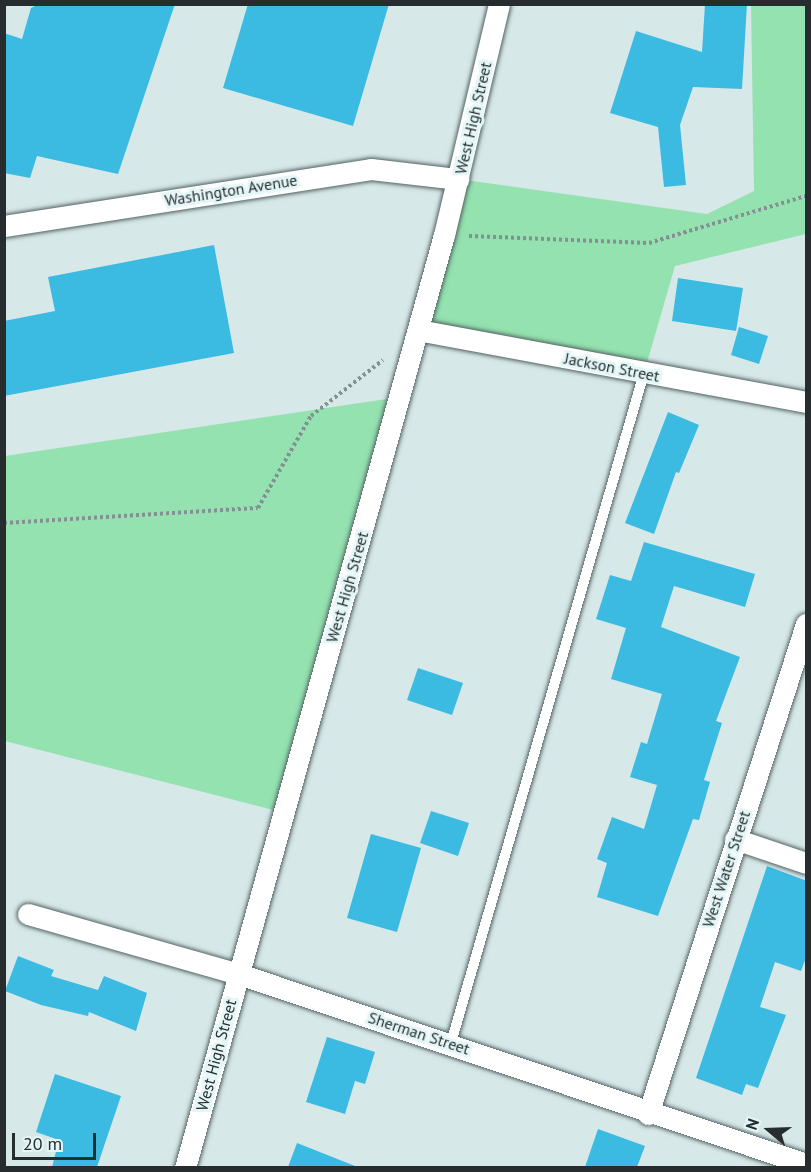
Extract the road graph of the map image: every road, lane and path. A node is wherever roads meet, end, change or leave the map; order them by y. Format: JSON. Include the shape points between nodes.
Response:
{"nodes":[{"id":1,"x":499,"y":4,"type":"edge"},
{"id":2,"x":458,"y":179,"type":"junction"},
{"id":3,"x":4,"y":226,"type":"edge"},
{"id":4,"x":418,"y":330,"type":"junction"},
{"id":5,"x":644,"y":373,"type":"junction"},
{"id":6,"x":807,"y":402,"type":"edge"},
{"id":7,"x":807,"y":624,"type":"edge"},
{"id":8,"x":735,"y":839,"type":"junction"},
{"id":9,"x":807,"y":863,"type":"edge"},
{"id":10,"x":28,"y":914,"type":"dead end"},
{"id":11,"x":239,"y":974,"type":"junction"},
{"id":12,"x":451,"y":1043,"type":"junction"},
{"id":13,"x":648,"y":1114,"type":"junction"},
{"id":14,"x":807,"y":1164,"type":"edge"},
{"id":15,"x":185,"y":1167,"type":"edge"}],
"edges":[{"from":1,"to":2,"type":"street","name":"West High Street"},
{"from":2,"to":3,"type":"street","name":"Washington Avenue","via":[[371,170]]},
{"from":2,"to":4,"type":"street","name":"West High Street"},
{"from":4,"to":5,"type":"street","name":"Jackson Street"},
{"from":4,"to":11,"type":"street","name":"West High Street"},
{"from":5,"to":6,"type":"street","name":"Jackson Street"},
{"from":5,"to":12,"type":"lane"},
{"from":7,"to":8,"type":"street","name":"West Water Street"},
{"from":8,"to":9,"type":"street"},
{"from":8,"to":13,"type":"street","name":"West Water Street"},
{"from":10,"to":11,"type":"street","name":"Sherman Street"},
{"from":11,"to":12,"type":"street","name":"Sherman Street"},
{"from":11,"to":15,"type":"street","name":"West High Street"},
{"from":12,"to":13,"type":"street","name":"Sherman Street"},
{"from":13,"to":14,"type":"street","name":"Sherman Street"}]}
